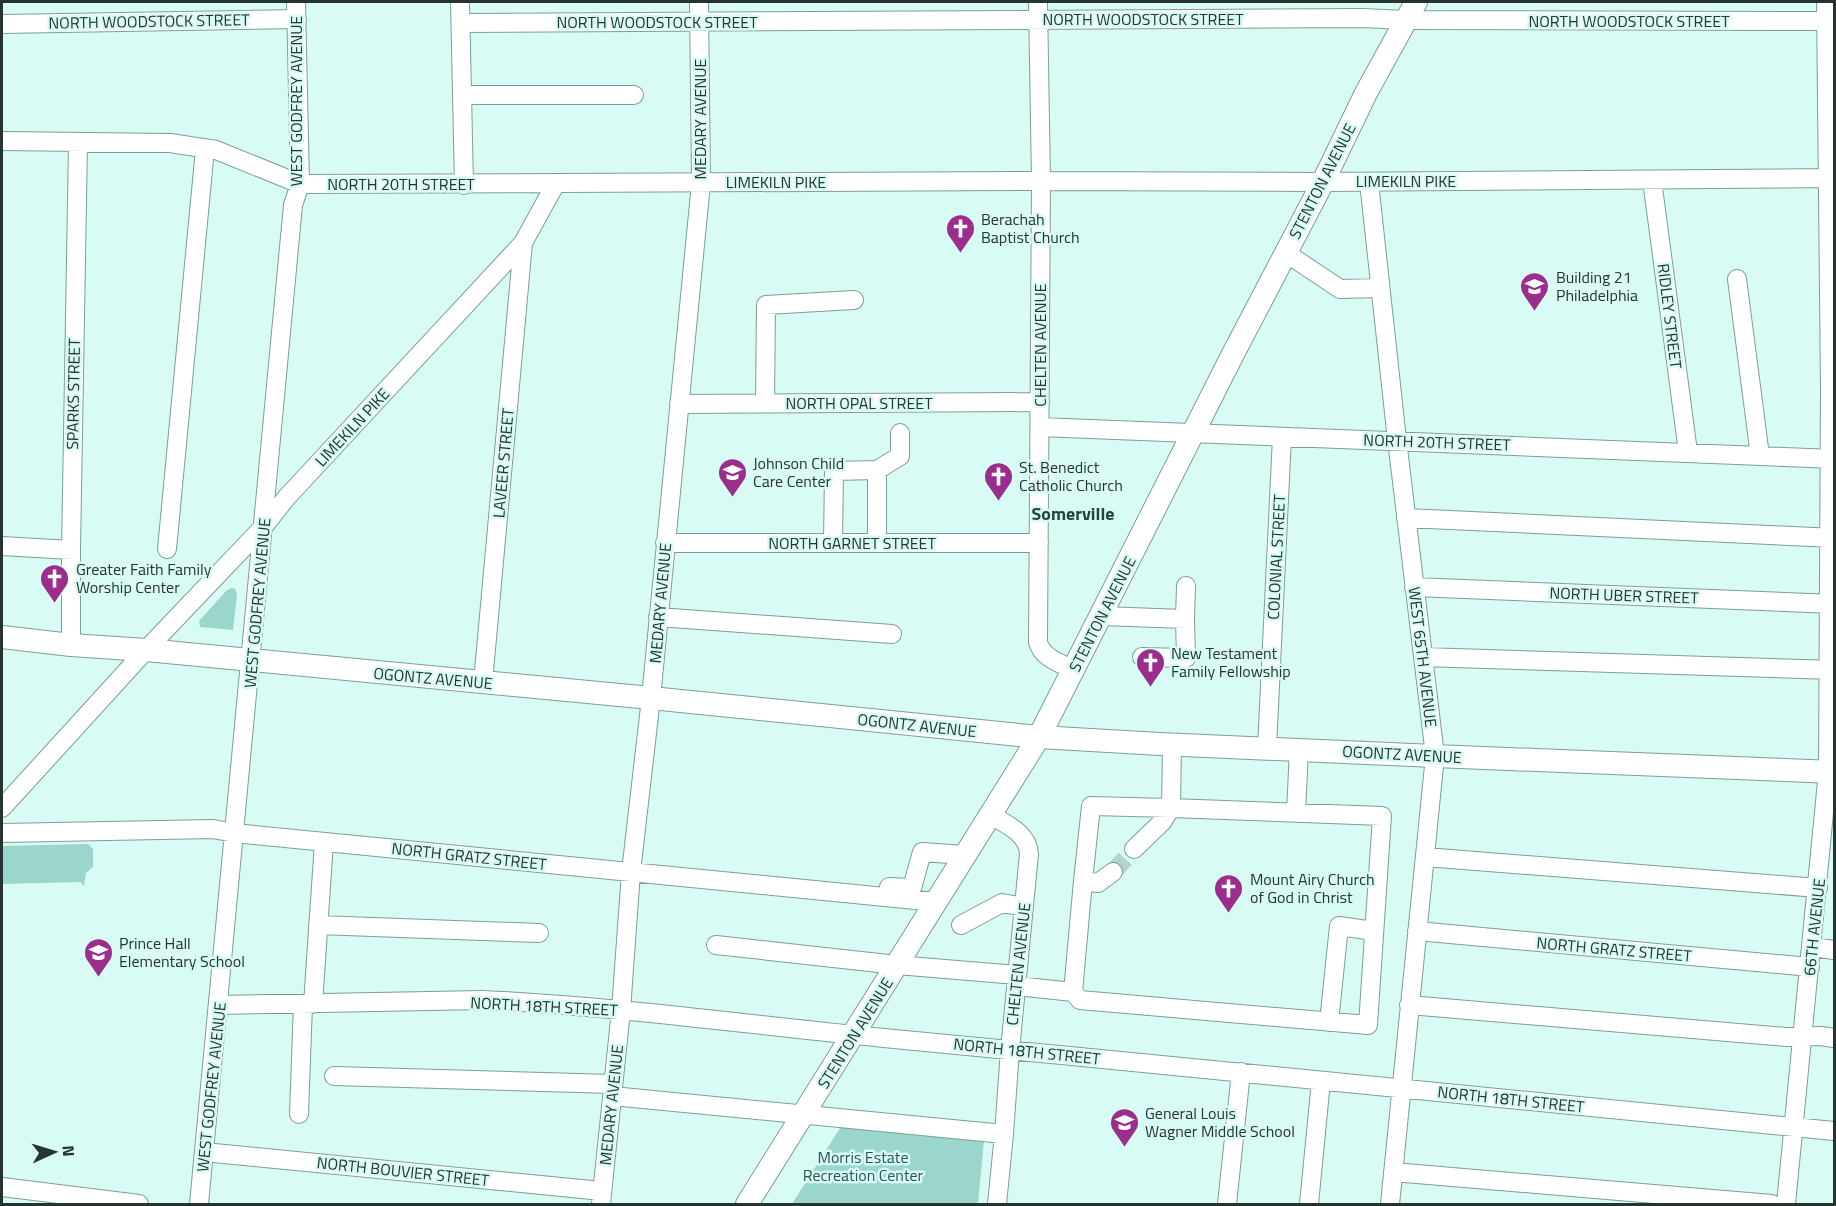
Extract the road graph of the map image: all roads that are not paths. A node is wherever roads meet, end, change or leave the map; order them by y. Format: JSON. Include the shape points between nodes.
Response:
{"nodes":[{"id":1,"x":460,"y":2,"type":"edge"},
{"id":2,"x":699,"y":2,"type":"edge"},
{"id":3,"x":1038,"y":2,"type":"edge"},
{"id":4,"x":1826,"y":2,"type":"edge"},
{"id":5,"x":297,"y":10,"type":"edge"},
{"id":6,"x":1362,"y":10,"type":"edge"},
{"id":7,"x":1411,"y":11,"type":"edge"},
{"id":8,"x":1038,"y":20,"type":"junction"},
{"id":9,"x":1826,"y":21,"type":"junction"},
{"id":10,"x":700,"y":22,"type":"junction"},
{"id":11,"x":461,"y":23,"type":"junction"},
{"id":12,"x":2,"y":24,"type":"edge"},
{"id":13,"x":462,"y":95,"type":"junction"},
{"id":14,"x":634,"y":95,"type":"dead end"},
{"id":15,"x":2,"y":141,"type":"edge"},
{"id":16,"x":78,"y":142,"type":"junction"},
{"id":17,"x":205,"y":148,"type":"junction"},
{"id":18,"x":1832,"y":178,"type":"edge"},
{"id":19,"x":1653,"y":180,"type":"junction"},
{"id":20,"x":1041,"y":181,"type":"junction"},
{"id":21,"x":1323,"y":182,"type":"junction"},
{"id":22,"x":1369,"y":182,"type":"junction"},
{"id":23,"x":556,"y":183,"type":"junction"},
{"id":24,"x":701,"y":183,"type":"junction"},
{"id":25,"x":300,"y":184,"type":"junction"},
{"id":26,"x":464,"y":185,"type":"junction"},
{"id":27,"x":523,"y":243,"type":"junction"},
{"id":28,"x":1286,"y":253,"type":"junction"},
{"id":29,"x":1737,"y":279,"type":"dead end"},
{"id":30,"x":1380,"y":288,"type":"junction"},
{"id":31,"x":854,"y":300,"type":"dead end"},
{"id":32,"x":1832,"y":320,"type":"edge"},
{"id":33,"x":1832,"y":388,"type":"edge"},
{"id":34,"x":1040,"y":402,"type":"junction"},
{"id":35,"x":765,"y":403,"type":"junction"},
{"id":36,"x":679,"y":404,"type":"junction"},
{"id":37,"x":1040,"y":428,"type":"junction"},
{"id":38,"x":900,"y":433,"type":"dead end"},
{"id":39,"x":1194,"y":433,"type":"junction"},
{"id":40,"x":1282,"y":437,"type":"junction"},
{"id":41,"x":1397,"y":440,"type":"junction"},
{"id":42,"x":1688,"y":453,"type":"junction"},
{"id":43,"x":1760,"y":456,"type":"junction"},
{"id":44,"x":1832,"y":459,"type":"edge"},
{"id":45,"x":878,"y":470,"type":"junction"},
{"id":46,"x":1406,"y":518,"type":"junction"},
{"id":47,"x":264,"y":526,"type":"junction"},
{"id":48,"x":1832,"y":538,"type":"edge"},
{"id":49,"x":665,"y":543,"type":"junction"},
{"id":50,"x":833,"y":543,"type":"junction"},
{"id":51,"x":878,"y":543,"type":"junction"},
{"id":52,"x":1039,"y":543,"type":"junction"},
{"id":53,"x":2,"y":546,"type":"edge"},
{"id":54,"x":167,"y":549,"type":"dead end"},
{"id":55,"x":71,"y":550,"type":"junction"},
{"id":56,"x":1186,"y":586,"type":"dead end"},
{"id":57,"x":1414,"y":587,"type":"junction"},
{"id":58,"x":1832,"y":604,"type":"edge"},
{"id":59,"x":1101,"y":616,"type":"junction"},
{"id":60,"x":658,"y":617,"type":"junction"},
{"id":61,"x":1185,"y":619,"type":"junction"},
{"id":62,"x":892,"y":634,"type":"dead end"},
{"id":63,"x":2,"y":637,"type":"edge"},
{"id":64,"x":71,"y":645,"type":"junction"},
{"id":65,"x":146,"y":650,"type":"junction"},
{"id":66,"x":1142,"y":657,"type":"dead end"},
{"id":67,"x":1422,"y":657,"type":"junction"},
{"id":68,"x":252,"y":661,"type":"junction"},
{"id":69,"x":1074,"y":670,"type":"junction"},
{"id":70,"x":1832,"y":670,"type":"edge"},
{"id":71,"x":483,"y":682,"type":"junction"},
{"id":72,"x":651,"y":698,"type":"junction"},
{"id":73,"x":1039,"y":737,"type":"junction"},
{"id":74,"x":1172,"y":745,"type":"junction"},
{"id":75,"x":1267,"y":748,"type":"junction"},
{"id":76,"x":1299,"y":749,"type":"junction"},
{"id":77,"x":1435,"y":756,"type":"junction"},
{"id":78,"x":1831,"y":771,"type":"edge"},
{"id":79,"x":2,"y":808,"type":"edge"},
{"id":80,"x":1171,"y":808,"type":"junction"},
{"id":81,"x":1296,"y":813,"type":"junction"},
{"id":82,"x":991,"y":815,"type":"junction"},
{"id":83,"x":2,"y":833,"type":"edge"},
{"id":84,"x":234,"y":833,"type":"junction"},
{"id":85,"x":324,"y":842,"type":"junction"},
{"id":86,"x":1134,"y":849,"type":"tunnel mouth"},
{"id":87,"x":965,"y":855,"type":"junction"},
{"id":88,"x":1425,"y":857,"type":"junction"},
{"id":89,"x":631,"y":872,"type":"junction"},
{"id":90,"x":1113,"y":872,"type":"tunnel mouth"},
{"id":91,"x":1824,"y":876,"type":"edge"},
{"id":92,"x":1083,"y":881,"type":"junction"},
{"id":93,"x":852,"y":894,"type":"junction"},
{"id":94,"x":936,"y":902,"type":"junction"},
{"id":95,"x":1024,"y":907,"type":"junction"},
{"id":96,"x":318,"y":925,"type":"junction"},
{"id":97,"x":961,"y":925,"type":"dead end"},
{"id":98,"x":1374,"y":931,"type":"junction"},
{"id":99,"x":1417,"y":931,"type":"junction"},
{"id":100,"x":539,"y":933,"type":"dead end"},
{"id":101,"x":716,"y":945,"type":"dead end"},
{"id":102,"x":1812,"y":947,"type":"junction"},
{"id":103,"x":1834,"y":950,"type":"edge"},
{"id":104,"x":897,"y":965,"type":"junction"},
{"id":105,"x":1810,"y":967,"type":"junction"},
{"id":106,"x":1017,"y":980,"type":"junction"},
{"id":107,"x":1073,"y":992,"type":"junction"},
{"id":108,"x":308,"y":1004,"type":"junction"},
{"id":109,"x":219,"y":1005,"type":"junction"},
{"id":110,"x":1409,"y":1005,"type":"junction"},
{"id":111,"x":621,"y":1010,"type":"junction"},
{"id":112,"x":1329,"y":1022,"type":"junction"},
{"id":113,"x":854,"y":1035,"type":"junction"},
{"id":114,"x":1803,"y":1036,"type":"junction"},
{"id":115,"x":1834,"y":1038,"type":"edge"},
{"id":116,"x":1010,"y":1050,"type":"junction"},
{"id":117,"x":1241,"y":1072,"type":"junction"},
{"id":118,"x":334,"y":1076,"type":"dead end"},
{"id":119,"x":1321,"y":1080,"type":"junction"},
{"id":120,"x":1401,"y":1089,"type":"junction"},
{"id":121,"x":613,"y":1090,"type":"junction"},
{"id":122,"x":299,"y":1114,"type":"dead end"},
{"id":123,"x":803,"y":1115,"type":"junction"},
{"id":124,"x":1794,"y":1127,"type":"junction"},
{"id":125,"x":1834,"y":1131,"type":"edge"},
{"id":126,"x":1004,"y":1134,"type":"junction"},
{"id":127,"x":204,"y":1152,"type":"junction"},
{"id":128,"x":1393,"y":1172,"type":"junction"},
{"id":129,"x":2,"y":1187,"type":"edge"},
{"id":130,"x":601,"y":1198,"type":"edge"},
{"id":131,"x":139,"y":1204,"type":"edge"},
{"id":132,"x":199,"y":1204,"type":"edge"},
{"id":133,"x":747,"y":1204,"type":"edge"},
{"id":134,"x":997,"y":1204,"type":"edge"},
{"id":135,"x":1227,"y":1204,"type":"edge"},
{"id":136,"x":1309,"y":1204,"type":"edge"},
{"id":137,"x":1390,"y":1204,"type":"edge"},
{"id":138,"x":1772,"y":1204,"type":"edge"},
{"id":139,"x":1786,"y":1204,"type":"edge"}],
"edges":[{"from":1,"to":11,"type":"street"},
{"from":2,"to":10,"type":"street","name":"MEDARY AVENUE"},
{"from":3,"to":8,"type":"street","name":"CHELTEN AVENUE"},
{"from":4,"to":9,"type":"street","name":"66TH AVENUE"},
{"from":5,"to":12,"type":"street","name":"NORTH WOODSTOCK STREET"},
{"from":5,"to":25,"type":"street","name":"WEST GODFREY AVENUE"},
{"from":6,"to":7,"type":"street","name":"NORTH WOODSTOCK STREET"},
{"from":6,"to":8,"type":"street","name":"NORTH WOODSTOCK STREET"},
{"from":7,"to":9,"type":"street","name":"NORTH WOODSTOCK STREET"},
{"from":7,"to":21,"type":"main road","name":"STENTON AVENUE"},
{"from":8,"to":10,"type":"street","name":"NORTH WOODSTOCK STREET"},
{"from":8,"to":20,"type":"street","name":"CHELTEN AVENUE"},
{"from":9,"to":18,"type":"street","name":"66TH AVENUE"},
{"from":10,"to":11,"type":"street","name":"NORTH WOODSTOCK STREET"},
{"from":10,"to":24,"type":"street","name":"MEDARY AVENUE"},
{"from":11,"to":13,"type":"street"},
{"from":13,"to":14,"type":"street"},
{"from":13,"to":26,"type":"street"},
{"from":15,"to":16,"type":"street","name":"NORTH 20TH STREET"},
{"from":16,"to":17,"type":"street","name":"NORTH 20TH STREET"},
{"from":16,"to":55,"type":"street","name":"SPARKS STREET"},
{"from":17,"to":25,"type":"street","name":"NORTH 20TH STREET"},
{"from":17,"to":54,"type":"street"},
{"from":18,"to":19,"type":"street","name":"LIMEKILN PIKE"},
{"from":18,"to":32,"type":"street","name":"66TH AVENUE"},
{"from":19,"to":22,"type":"street","name":"LIMEKILN PIKE"},
{"from":19,"to":42,"type":"street","name":"RIDLEY STREET"},
{"from":20,"to":21,"type":"street","name":"LIMEKILN PIKE"},
{"from":20,"to":24,"type":"street","name":"LIMEKILN PIKE"},
{"from":20,"to":34,"type":"street","name":"CHELTEN AVENUE"},
{"from":21,"to":22,"type":"street","name":"LIMEKILN PIKE"},
{"from":21,"to":28,"type":"main road","name":"STENTON AVENUE"},
{"from":22,"to":30,"type":"street","name":"WEST 65TH AVENUE"},
{"from":23,"to":24,"type":"street","name":"LIMEKILN PIKE"},
{"from":23,"to":26,"type":"street","name":"NORTH 20TH STREET"},
{"from":23,"to":27,"type":"street","name":"LIMEKILN PIKE"},
{"from":24,"to":36,"type":"street","name":"MEDARY AVENUE"},
{"from":25,"to":26,"type":"street","name":"NORTH 20TH STREET"},
{"from":25,"to":47,"type":"street","name":"WEST GODFREY AVENUE","via":[[293,205]]},
{"from":27,"to":47,"type":"street","name":"LIMEKILN PIKE"},
{"from":27,"to":71,"type":"street","name":"LAVEER STREET"},
{"from":28,"to":30,"type":"street","via":[[1340,289]]},
{"from":28,"to":39,"type":"main road","name":"STENTON AVENUE"},
{"from":29,"to":43,"type":"street"},
{"from":30,"to":41,"type":"street","name":"WEST 65TH AVENUE"},
{"from":31,"to":35,"type":"street","via":[[766,305]]},
{"from":32,"to":33,"type":"street","name":"66TH AVENUE"},
{"from":33,"to":44,"type":"street","name":"66TH AVENUE"},
{"from":34,"to":35,"type":"street","name":"NORTH OPAL STREET"},
{"from":34,"to":37,"type":"street","name":"CHELTEN AVENUE"},
{"from":35,"to":36,"type":"street","name":"NORTH OPAL STREET"},
{"from":36,"to":49,"type":"street","name":"MEDARY AVENUE"},
{"from":37,"to":39,"type":"street","name":"NORTH 20TH STREET"},
{"from":37,"to":52,"type":"street","name":"CHELTEN AVENUE"},
{"from":38,"to":45,"type":"street","via":[[900,456]]},
{"from":39,"to":40,"type":"street","name":"NORTH 20TH STREET"},
{"from":39,"to":59,"type":"main road","name":"STENTON AVENUE"},
{"from":40,"to":41,"type":"street","name":"NORTH 20TH STREET"},
{"from":40,"to":75,"type":"street","name":"COLONIAL STREET"},
{"from":41,"to":42,"type":"street","name":"NORTH 20TH STREET"},
{"from":41,"to":46,"type":"street","name":"WEST 65TH AVENUE"},
{"from":42,"to":43,"type":"street","name":"NORTH 20TH STREET"},
{"from":43,"to":44,"type":"street","name":"NORTH 20TH STREET"},
{"from":44,"to":48,"type":"street","name":"66TH AVENUE"},
{"from":45,"to":50,"type":"street","via":[[834,471]]},
{"from":45,"to":51,"type":"street"},
{"from":46,"to":48,"type":"street"},
{"from":46,"to":57,"type":"street","name":"WEST 65TH AVENUE"},
{"from":47,"to":65,"type":"street","name":"LIMEKILN PIKE"},
{"from":47,"to":68,"type":"street","name":"WEST GODFREY AVENUE"},
{"from":48,"to":58,"type":"street","name":"66TH AVENUE"},
{"from":49,"to":50,"type":"street","name":"NORTH GARNET STREET"},
{"from":49,"to":60,"type":"street","name":"MEDARY AVENUE"},
{"from":50,"to":51,"type":"street","name":"NORTH GARNET STREET"},
{"from":51,"to":52,"type":"street","name":"NORTH GARNET STREET"},
{"from":52,"to":69,"type":"street","name":"CHELTEN AVENUE","via":[[1038,642],[1045,655]]},
{"from":53,"to":55,"type":"street"},
{"from":55,"to":64,"type":"street","name":"SPARKS STREET"},
{"from":56,"to":61,"type":"street"},
{"from":57,"to":58,"type":"street","name":"NORTH UBER STREET"},
{"from":57,"to":67,"type":"street","name":"WEST 65TH AVENUE"},
{"from":58,"to":70,"type":"street","name":"66TH AVENUE"},
{"from":59,"to":61,"type":"street"},
{"from":59,"to":69,"type":"main road","name":"STENTON AVENUE"},
{"from":60,"to":62,"type":"street"},
{"from":60,"to":72,"type":"street","name":"MEDARY AVENUE"},
{"from":61,"to":66,"type":"street","via":[[1186,658]]},
{"from":63,"to":64,"type":"main road","name":"OGONTZ AVENUE"},
{"from":64,"to":65,"type":"main road","name":"OGONTZ AVENUE"},
{"from":65,"to":68,"type":"main road","name":"OGONTZ AVENUE"},
{"from":65,"to":79,"type":"street","name":"LIMEKILN PIKE"},
{"from":67,"to":70,"type":"street"},
{"from":67,"to":77,"type":"street","name":"WEST 65TH AVENUE"},
{"from":68,"to":71,"type":"main road","name":"OGONTZ AVENUE"},
{"from":68,"to":84,"type":"street","name":"WEST GODFREY AVENUE"},
{"from":69,"to":73,"type":"main road","name":"STENTON AVENUE"},
{"from":70,"to":78,"type":"street","name":"66TH AVENUE"},
{"from":71,"to":72,"type":"main road","name":"OGONTZ AVENUE"},
{"from":72,"to":73,"type":"main road","name":"OGONTZ AVENUE"},
{"from":72,"to":89,"type":"street","name":"MEDARY AVENUE"},
{"from":73,"to":74,"type":"main road","name":"OGONTZ AVENUE"},
{"from":73,"to":82,"type":"main road","name":"STENTON AVENUE"},
{"from":74,"to":75,"type":"main road","name":"OGONTZ AVENUE"},
{"from":74,"to":80,"type":"street"},
{"from":75,"to":76,"type":"main road","name":"OGONTZ AVENUE"},
{"from":76,"to":77,"type":"main road","name":"OGONTZ AVENUE"},
{"from":76,"to":81,"type":"street"},
{"from":77,"to":78,"type":"main road","name":"OGONTZ AVENUE"},
{"from":77,"to":88,"type":"street","name":"WEST 65TH AVENUE"},
{"from":78,"to":91,"type":"street","name":"66TH AVENUE"},
{"from":80,"to":81,"type":"street"},
{"from":80,"to":86,"type":"street"},
{"from":80,"to":92,"type":"street","via":[[1091,806]]},
{"from":81,"to":98,"type":"street","via":[[1382,816]]},
{"from":82,"to":87,"type":"main road","name":"STENTON AVENUE"},
{"from":82,"to":95,"type":"street","name":"CHELTEN AVENUE","via":[[1027,841]]},
{"from":83,"to":84,"type":"street","name":"NORTH GRATZ STREET","via":[[213,829]]},
{"from":84,"to":85,"type":"street","name":"NORTH GRATZ STREET"},
{"from":84,"to":109,"type":"street","name":"WEST GODFREY AVENUE"},
{"from":85,"to":89,"type":"street","name":"NORTH GRATZ STREET"},
{"from":85,"to":96,"type":"street"},
{"from":87,"to":93,"type":"street","via":[[922,852],[912,888],[852,885]]},
{"from":87,"to":94,"type":"main road","name":"STENTON AVENUE"},
{"from":88,"to":91,"type":"street"},
{"from":88,"to":99,"type":"street","name":"WEST 65TH AVENUE"},
{"from":89,"to":93,"type":"street","name":"NORTH GRATZ STREET"},
{"from":89,"to":111,"type":"street","name":"MEDARY AVENUE"},
{"from":90,"to":92,"type":"street","via":[[1098,883]]},
{"from":91,"to":102,"type":"street","name":"66TH AVENUE"},
{"from":92,"to":107,"type":"street"},
{"from":93,"to":94,"type":"street","name":"NORTH GRATZ STREET"},
{"from":94,"to":104,"type":"main road","name":"STENTON AVENUE"},
{"from":95,"to":97,"type":"street","via":[[1002,903]]},
{"from":95,"to":106,"type":"street","name":"CHELTEN AVENUE"},
{"from":96,"to":100,"type":"street"},
{"from":96,"to":108,"type":"street"},
{"from":98,"to":112,"type":"street","via":[[1339,926]]},
{"from":98,"to":112,"type":"street","via":[[1368,1025]]},
{"from":99,"to":105,"type":"street","name":"NORTH GRATZ STREET"},
{"from":99,"to":110,"type":"street","name":"WEST 65TH AVENUE"},
{"from":101,"to":104,"type":"street"},
{"from":102,"to":103,"type":"street"},
{"from":102,"to":105,"type":"street","name":"66TH AVENUE"},
{"from":104,"to":106,"type":"street"},
{"from":104,"to":113,"type":"main road","name":"STENTON AVENUE"},
{"from":105,"to":114,"type":"street","name":"66TH AVENUE"},
{"from":106,"to":107,"type":"street"},
{"from":106,"to":116,"type":"street","name":"CHELTEN AVENUE"},
{"from":107,"to":112,"type":"street","via":[[1080,1000]]},
{"from":108,"to":109,"type":"street","name":"NORTH 18TH STREET"},
{"from":108,"to":111,"type":"street","name":"NORTH 18TH STREET","via":[[483,1000]]},
{"from":108,"to":122,"type":"street"},
{"from":109,"to":127,"type":"street","name":"WEST GODFREY AVENUE"},
{"from":110,"to":114,"type":"street"},
{"from":110,"to":120,"type":"street","name":"WEST 65TH AVENUE"},
{"from":111,"to":113,"type":"street","name":"NORTH 18TH STREET"},
{"from":111,"to":121,"type":"street","name":"MEDARY AVENUE"},
{"from":113,"to":116,"type":"street","name":"NORTH 18TH STREET"},
{"from":113,"to":123,"type":"main road","name":"STENTON AVENUE"},
{"from":114,"to":115,"type":"street"},
{"from":114,"to":124,"type":"street","name":"66TH AVENUE"},
{"from":116,"to":117,"type":"street","name":"NORTH 18TH STREET"},
{"from":116,"to":126,"type":"street","name":"CHELTEN AVENUE"},
{"from":117,"to":119,"type":"street","name":"NORTH 18TH STREET"},
{"from":117,"to":135,"type":"street"},
{"from":118,"to":121,"type":"street"},
{"from":119,"to":120,"type":"street","name":"NORTH 18TH STREET"},
{"from":119,"to":136,"type":"street"},
{"from":120,"to":124,"type":"street","name":"NORTH 18TH STREET"},
{"from":120,"to":128,"type":"street","name":"WEST 65TH AVENUE"},
{"from":121,"to":123,"type":"street"},
{"from":121,"to":130,"type":"street","name":"MEDARY AVENUE"},
{"from":123,"to":126,"type":"street"},
{"from":123,"to":133,"type":"main road","name":"STENTON AVENUE"},
{"from":124,"to":125,"type":"street","name":"NORTH 18TH STREET"},
{"from":124,"to":139,"type":"street","name":"66TH AVENUE"},
{"from":126,"to":134,"type":"street","name":"CHELTEN AVENUE"},
{"from":127,"to":130,"type":"street","name":"NORTH BOUVIER STREET"},
{"from":127,"to":132,"type":"street","name":"WEST GODFREY AVENUE"},
{"from":128,"to":137,"type":"street","name":"WEST 65TH AVENUE"},
{"from":128,"to":138,"type":"street"},
{"from":129,"to":131,"type":"street"}]}
